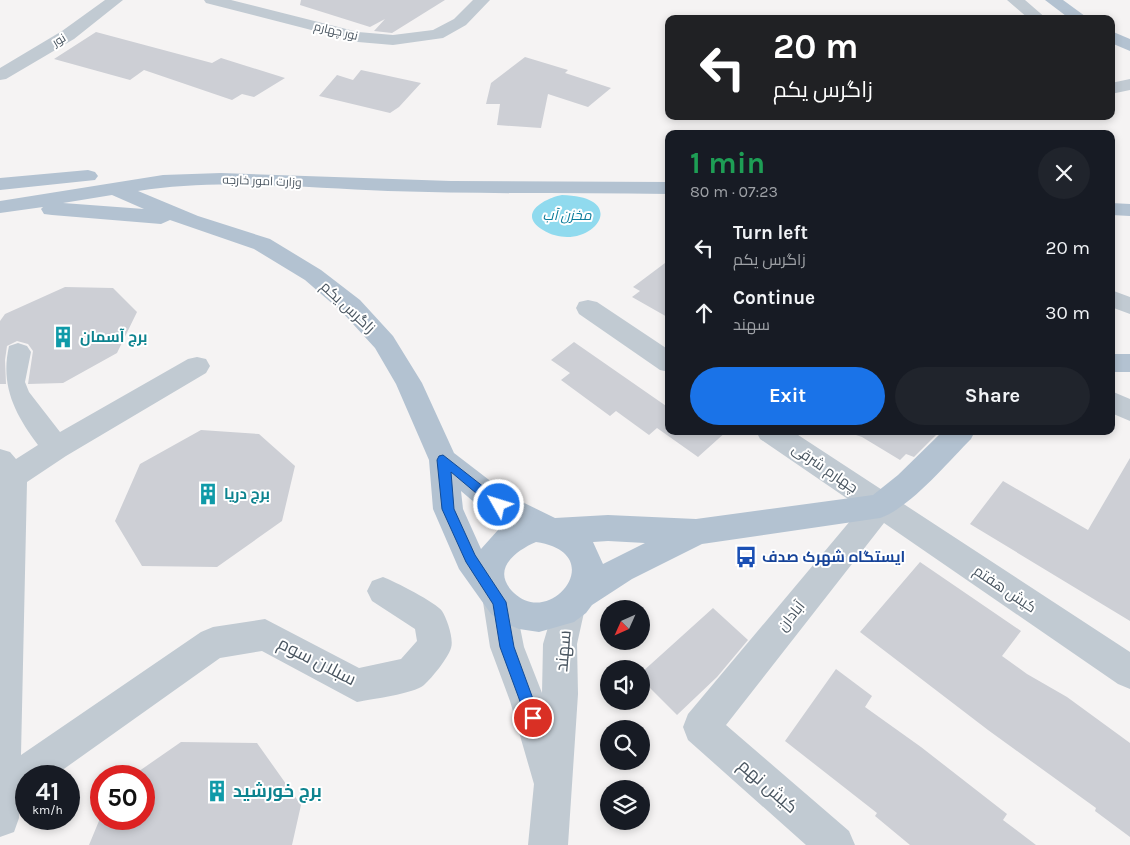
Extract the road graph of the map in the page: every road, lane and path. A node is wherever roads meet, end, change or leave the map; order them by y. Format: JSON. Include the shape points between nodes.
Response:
{"nodes":[{"id":1,"x":115,"y":0,"type":"edge"},
{"id":2,"x":212,"y":0,"type":"edge"},
{"id":3,"x":482,"y":0,"type":"edge"},
{"id":4,"x":1015,"y":0,"type":"edge"},
{"id":5,"x":1031,"y":0,"type":"edge"},
{"id":6,"x":1053,"y":0,"type":"edge"},
{"id":7,"x":1035,"y":15,"type":"edge"},
{"id":8,"x":1051,"y":15,"type":"edge"},
{"id":9,"x":1075,"y":15,"type":"edge"},
{"id":10,"x":1115,"y":38,"type":"edge"},
{"id":11,"x":1130,"y":46,"type":"edge"},
{"id":12,"x":1115,"y":52,"type":"edge"},
{"id":13,"x":1130,"y":59,"type":"edge"},
{"id":14,"x":0,"y":76,"type":"edge"},
{"id":15,"x":1130,"y":84,"type":"edge"},
{"id":16,"x":1115,"y":88,"type":"edge"},
{"id":17,"x":70,"y":177,"type":"junction"},
{"id":18,"x":221,"y":179,"type":"junction"},
{"id":19,"x":0,"y":184,"type":"edge"},
{"id":20,"x":526,"y":186,"type":"junction"},
{"id":21,"x":113,"y":188,"type":"junction"},
{"id":22,"x":665,"y":188,"type":"edge"},
{"id":23,"x":0,"y":208,"type":"edge"},
{"id":24,"x":1115,"y":209,"type":"edge"},
{"id":25,"x":1130,"y":210,"type":"edge"},
{"id":26,"x":190,"y":221,"type":"junction"},
{"id":27,"x":1115,"y":300,"type":"edge"},
{"id":28,"x":1130,"y":306,"type":"edge"},
{"id":29,"x":588,"y":308,"type":"dead end"},
{"id":30,"x":18,"y":352,"type":"dead end"},
{"id":31,"x":665,"y":360,"type":"edge"},
{"id":32,"x":1115,"y":363,"type":"edge"},
{"id":33,"x":1130,"y":363,"type":"edge"},
{"id":34,"x":197,"y":366,"type":"dead end"},
{"id":35,"x":1115,"y":403,"type":"edge"},
{"id":36,"x":1130,"y":411,"type":"edge"},
{"id":37,"x":776,"y":435,"type":"edge"},
{"id":38,"x":957,"y":435,"type":"edge"},
{"id":39,"x":56,"y":448,"type":"junction"},
{"id":40,"x":443,"y":460,"type":"junction"},
{"id":41,"x":7,"y":468,"type":"edge"},
{"id":42,"x":880,"y":506,"type":"junction"},
{"id":43,"x":552,"y":531,"type":"junction"},
{"id":44,"x":696,"y":532,"type":"junction"},
{"id":45,"x":383,"y":592,"type":"dead end"},
{"id":46,"x":495,"y":595,"type":"junction"},
{"id":47,"x":575,"y":601,"type":"junction"},
{"id":48,"x":1130,"y":672,"type":"edge"},
{"id":49,"x":701,"y":727,"type":"joint"},
{"id":50,"x":553,"y":784,"type":"junction"},
{"id":51,"x":1,"y":804,"type":"edge"},
{"id":52,"x":548,"y":845,"type":"edge"},
{"id":53,"x":835,"y":845,"type":"edge"}],
"edges":[{"from":1,"to":14,"type":"street","name":"نور","via":[[68,35]]},
{"from":2,"to":3,"type":"street","name":"نور چهارم","via":[[358,37],[393,40],[437,34],[460,22]]},
{"from":4,"to":7,"type":"street"},
{"from":5,"to":8,"type":"main road"},
{"from":6,"to":9,"type":"main road"},
{"from":10,"to":11,"type":"main road"},
{"from":12,"to":13,"type":"main road"},
{"from":15,"to":16,"type":"street"},
{"from":17,"to":19,"type":"main road","name":"وزارت امور خارجه"},
{"from":17,"to":20,"type":"main road","name":"وزارت امور خارجه","via":[[207,171]]},
{"from":17,"to":21,"type":"main road"},
{"from":18,"to":20,"type":"main road","name":"وزارت امور خارجه","via":[[451,187]]},
{"from":18,"to":21,"type":"main road","name":"وزارت امور خارجه","via":[[163,181]]},
{"from":18,"to":26,"type":"main road","via":[[189,187],[178,194],[174,202],[176,209]]},
{"from":20,"to":22,"type":"main road","name":"وزارت امور خارجه"},
{"from":21,"to":23,"type":"main road","name":"وزارت امور خارجه"},
{"from":21,"to":26,"type":"main road"},
{"from":23,"to":26,"type":"main road","via":[[55,209]]},
{"from":24,"to":25,"type":"main road"},
{"from":26,"to":40,"type":"main road","name":"زاگرس یکم","via":[[262,244],[314,276],[351,306],[384,342],[409,382]]},
{"from":27,"to":28,"type":"street"},
{"from":29,"to":31,"type":"street"},
{"from":30,"to":39,"type":"street","via":[[12,382],[17,396]]},
{"from":32,"to":33,"type":"main road"},
{"from":34,"to":39,"type":"street"},
{"from":35,"to":36,"type":"street"},
{"from":37,"to":42,"type":"street","name":"چهارم شرقی"},
{"from":38,"to":42,"type":"main road","name":"آبادان"},
{"from":39,"to":41,"type":"street"},
{"from":40,"to":43,"type":"main road","name":"زاگرس یکم","via":[[499,505]]},
{"from":40,"to":46,"type":"main road","name":"زاگرس یکم","via":[[448,509],[470,558]]},
{"from":41,"to":51,"type":"street"},
{"from":42,"to":44,"type":"main road"},
{"from":42,"to":48,"type":"street","name":"کیش هفتم"},
{"from":42,"to":49,"type":"street","name":"آبادان"},
{"from":43,"to":44,"type":"main road","via":[[608,528]]},
{"from":43,"to":46,"type":"main road","via":[[535,529],[518,533],[503,542],[492,555],[488,571]]},
{"from":43,"to":47,"type":"main road","via":[[568,537],[580,549],[587,564],[587,580]]},
{"from":44,"to":47,"type":"main road","via":[[621,569]]},
{"from":45,"to":51,"type":"street","name":"سبلان سوم","via":[[430,620],[435,646],[411,674],[357,685],[265,635],[212,643]]},
{"from":46,"to":47,"type":"main road","via":[[514,612],[532,617],[552,616]]},
{"from":46,"to":50,"type":"street","name":"سهند","via":[[507,647],[528,701]]},
{"from":47,"to":50,"type":"street","name":"سهند","via":[[560,644]]},
{"from":49,"to":53,"type":"street","name":"کیش نهم"},
{"from":50,"to":52,"type":"street","name":"سهند"}]}
